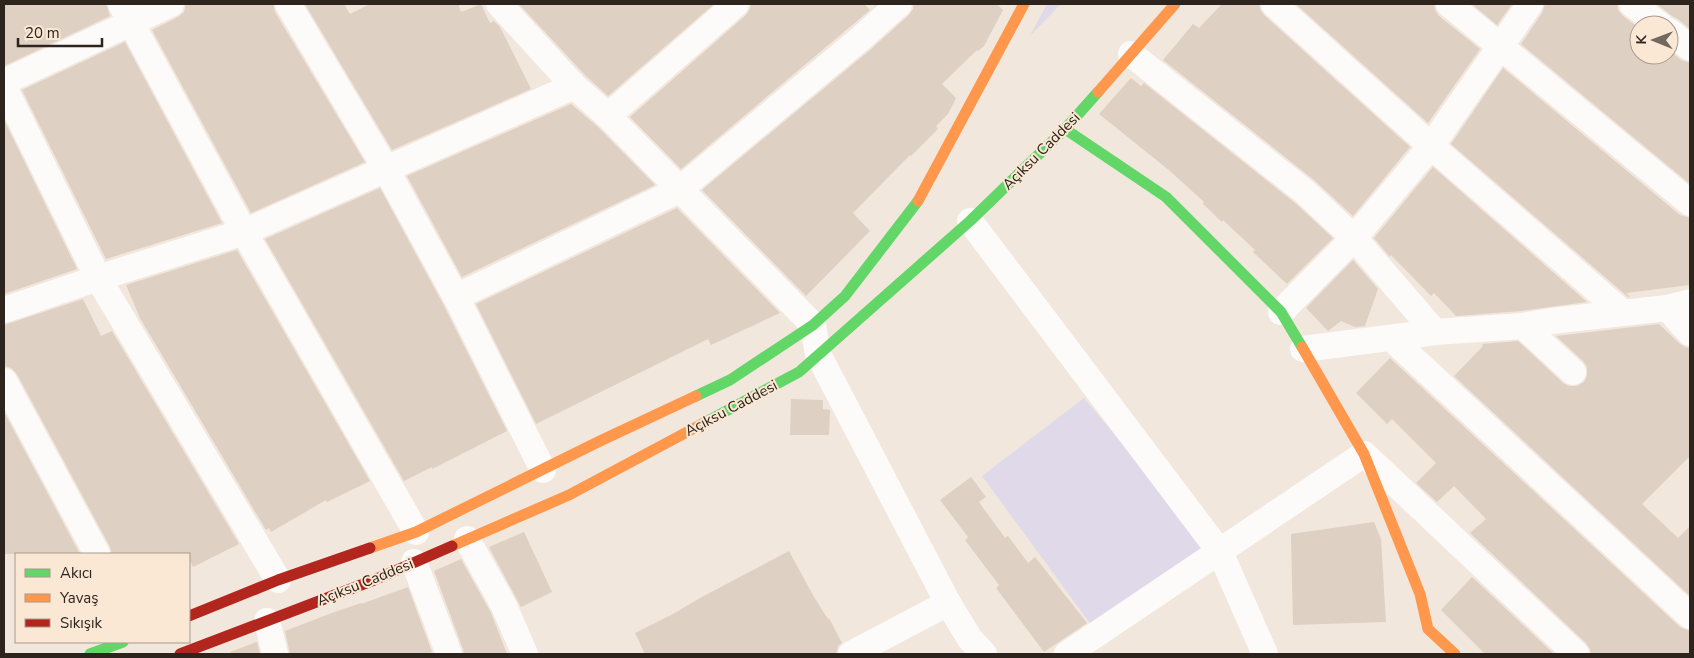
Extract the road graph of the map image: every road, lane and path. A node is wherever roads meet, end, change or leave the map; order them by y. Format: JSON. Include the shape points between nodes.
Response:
{"nodes":[{"id":1,"x":171,"y":4,"type":"edge"},
{"id":2,"x":288,"y":4,"type":"edge"},
{"id":3,"x":736,"y":4,"type":"edge"},
{"id":4,"x":899,"y":4,"type":"edge"},
{"id":5,"x":1175,"y":4,"type":"edge"},
{"id":6,"x":1274,"y":4,"type":"edge"},
{"id":7,"x":1449,"y":4,"type":"edge"},
{"id":8,"x":1530,"y":4,"type":"edge"},
{"id":9,"x":1632,"y":4,"type":"edge"},
{"id":10,"x":1021,"y":5,"type":"edge"},
{"id":11,"x":507,"y":6,"type":"edge"},
{"id":12,"x":126,"y":13,"type":"edge"},
{"id":13,"x":1647,"y":15,"type":"edge"},
{"id":14,"x":1679,"y":40,"type":"edge"},
{"id":15,"x":1500,"y":46,"type":"junction"},
{"id":16,"x":1690,"y":48,"type":"edge"},
{"id":17,"x":1131,"y":54,"type":"junction"},
{"id":18,"x":4,"y":82,"type":"edge"},
{"id":19,"x":574,"y":86,"type":"junction"},
{"id":20,"x":4,"y":87,"type":"edge"},
{"id":21,"x":608,"y":116,"type":"junction"},
{"id":22,"x":1065,"y":129,"type":"junction"},
{"id":23,"x":1432,"y":146,"type":"junction"},
{"id":24,"x":386,"y":169,"type":"junction"},
{"id":25,"x":679,"y":190,"type":"junction"},
{"id":26,"x":1690,"y":203,"type":"edge"},
{"id":27,"x":970,"y":221,"type":"junction"},
{"id":28,"x":244,"y":232,"type":"junction"},
{"id":29,"x":1354,"y":238,"type":"junction"},
{"id":30,"x":98,"y":278,"type":"junction"},
{"id":31,"x":456,"y":297,"type":"junction"},
{"id":32,"x":1679,"y":305,"type":"edge"},
{"id":33,"x":4,"y":310,"type":"edge"},
{"id":34,"x":1281,"y":312,"type":"junction"},
{"id":35,"x":1622,"y":312,"type":"junction"},
{"id":36,"x":813,"y":324,"type":"junction"},
{"id":37,"x":1523,"y":326,"type":"junction"},
{"id":38,"x":1435,"y":332,"type":"junction"},
{"id":39,"x":1690,"y":333,"type":"edge"},
{"id":40,"x":1391,"y":338,"type":"junction"},
{"id":41,"x":1303,"y":349,"type":"junction"},
{"id":42,"x":818,"y":354,"type":"junction"},
{"id":43,"x":1573,"y":372,"type":"dead end"},
{"id":44,"x":4,"y":381,"type":"edge"},
{"id":45,"x":1364,"y":454,"type":"junction"},
{"id":46,"x":544,"y":470,"type":"junction"},
{"id":47,"x":416,"y":532,"type":"junction"},
{"id":48,"x":467,"y":539,"type":"junction"},
{"id":49,"x":1220,"y":552,"type":"junction"},
{"id":50,"x":96,"y":553,"type":"edge"},
{"id":51,"x":414,"y":562,"type":"junction"},
{"id":52,"x":278,"y":580,"type":"junction"},
{"id":53,"x":948,"y":603,"type":"junction"},
{"id":54,"x":190,"y":616,"type":"edge"},
{"id":55,"x":1690,"y":616,"type":"edge"},
{"id":56,"x":267,"y":621,"type":"junction"},
{"id":57,"x":1430,"y":642,"type":"edge"},
{"id":58,"x":120,"y":643,"type":"edge"},
{"id":59,"x":90,"y":654,"type":"edge"},
{"id":60,"x":180,"y":654,"type":"edge"},
{"id":61,"x":275,"y":654,"type":"edge"},
{"id":62,"x":449,"y":654,"type":"edge"},
{"id":63,"x":525,"y":654,"type":"edge"},
{"id":64,"x":851,"y":654,"type":"edge"},
{"id":65,"x":984,"y":654,"type":"edge"},
{"id":66,"x":1067,"y":654,"type":"edge"},
{"id":67,"x":1264,"y":654,"type":"edge"},
{"id":68,"x":1455,"y":654,"type":"edge"},
{"id":69,"x":1576,"y":654,"type":"edge"}],
"edges":[{"from":1,"to":12,"type":"street"},
{"from":2,"to":24,"type":"street"},
{"from":3,"to":21,"type":"street"},
{"from":4,"to":25,"type":"street"},
{"from":5,"to":17,"type":"main road","name":"Açıksu Caddesi"},
{"from":6,"to":23,"type":"street"},
{"from":7,"to":15,"type":"street"},
{"from":8,"to":15,"type":"street"},
{"from":9,"to":13,"type":"street"},
{"from":10,"to":36,"type":"main road","name":"Açıksu Caddesi","via":[[922,196],[846,296]]},
{"from":11,"to":19,"type":"street"},
{"from":12,"to":18,"type":"street"},
{"from":12,"to":28,"type":"street"},
{"from":14,"to":16,"type":"street"},
{"from":15,"to":23,"type":"street"},
{"from":15,"to":26,"type":"street"},
{"from":17,"to":22,"type":"main road","name":"Açıksu Caddesi"},
{"from":17,"to":29,"type":"street","via":[[1305,192]]},
{"from":19,"to":21,"type":"street"},
{"from":19,"to":24,"type":"street"},
{"from":20,"to":30,"type":"street"},
{"from":21,"to":25,"type":"street"},
{"from":22,"to":27,"type":"main road","name":"Açıksu Caddesi"},
{"from":22,"to":34,"type":"main road","via":[[1166,197]]},
{"from":23,"to":29,"type":"street"},
{"from":23,"to":35,"type":"street"},
{"from":24,"to":28,"type":"street"},
{"from":24,"to":31,"type":"street"},
{"from":25,"to":31,"type":"street"},
{"from":25,"to":36,"type":"street"},
{"from":27,"to":42,"type":"main road","name":"Açıksu Caddesi"},
{"from":27,"to":49,"type":"street"},
{"from":28,"to":30,"type":"street"},
{"from":28,"to":47,"type":"street"},
{"from":29,"to":34,"type":"street"},
{"from":29,"to":38,"type":"street"},
{"from":30,"to":33,"type":"street"},
{"from":30,"to":52,"type":"street"},
{"from":31,"to":46,"type":"street"},
{"from":32,"to":35,"type":"street"},
{"from":32,"to":39,"type":"street"},
{"from":34,"to":41,"type":"main road"},
{"from":35,"to":37,"type":"street"},
{"from":36,"to":42,"type":"street"},
{"from":36,"to":46,"type":"main road","name":"Açıksu Caddesi","via":[[730,380]]},
{"from":37,"to":38,"type":"street"},
{"from":37,"to":43,"type":"street"},
{"from":38,"to":40,"type":"street"},
{"from":40,"to":41,"type":"street"},
{"from":40,"to":55,"type":"street"},
{"from":41,"to":45,"type":"main road"},
{"from":42,"to":48,"type":"main road","name":"Açıksu Caddesi","via":[[799,372],[577,491]]},
{"from":42,"to":53,"type":"street"},
{"from":44,"to":50,"type":"street"},
{"from":45,"to":49,"type":"street"},
{"from":45,"to":57,"type":"main road","via":[[1420,594]]},
{"from":45,"to":69,"type":"street"},
{"from":46,"to":47,"type":"main road","name":"Açıksu Caddesi"},
{"from":47,"to":52,"type":"main road","name":"Açıksu Caddesi"},
{"from":48,"to":51,"type":"main road","name":"Açıksu Caddesi"},
{"from":48,"to":63,"type":"street","via":[[504,606]]},
{"from":49,"to":66,"type":"street"},
{"from":49,"to":67,"type":"street"},
{"from":51,"to":56,"type":"main road","name":"Açıksu Caddesi"},
{"from":51,"to":62,"type":"street"},
{"from":52,"to":54,"type":"main road","name":"Açıksu Caddesi"},
{"from":53,"to":64,"type":"street"},
{"from":53,"to":65,"type":"street","via":[[970,639]]},
{"from":56,"to":60,"type":"main road","name":"Açıksu Caddesi"},
{"from":56,"to":61,"type":"street"},
{"from":57,"to":68,"type":"main road"},
{"from":58,"to":59,"type":"main road"}]}
